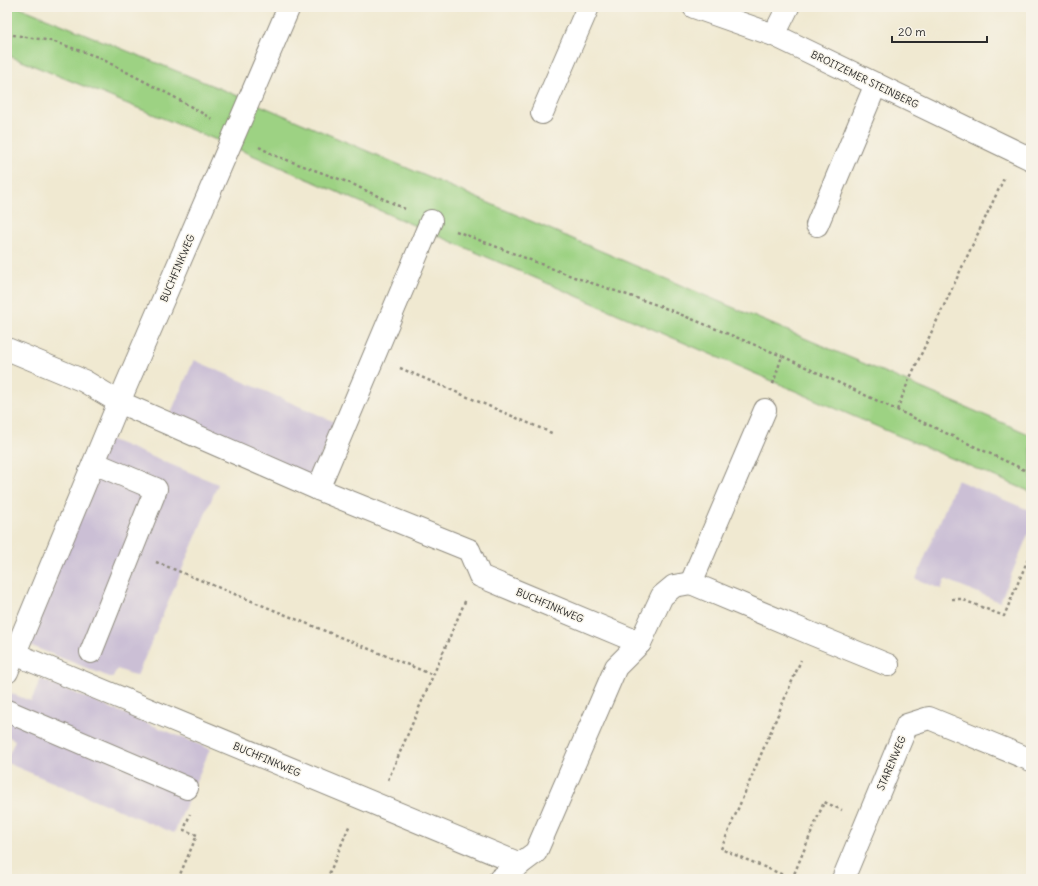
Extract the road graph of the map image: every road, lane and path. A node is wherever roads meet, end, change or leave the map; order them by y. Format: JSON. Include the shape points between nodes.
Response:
{"nodes":[{"id":1,"x":289,"y":7,"type":"edge"},
{"id":2,"x":588,"y":7,"type":"edge"},
{"id":3,"x":694,"y":7,"type":"edge"},
{"id":4,"x":788,"y":7,"type":"edge"},
{"id":5,"x":7,"y":34,"type":"edge"},
{"id":6,"x":774,"y":35,"type":"junction"},
{"id":7,"x":876,"y":84,"type":"junction"},
{"id":8,"x":542,"y":113,"type":"dead end"},
{"id":9,"x":235,"y":133,"type":"junction"},
{"id":10,"x":1024,"y":156,"type":"edge"},
{"id":11,"x":431,"y":221,"type":"junction"},
{"id":12,"x":817,"y":225,"type":"dead end"},
{"id":13,"x":7,"y":350,"type":"edge"},
{"id":14,"x":782,"y":356,"type":"junction"},
{"id":15,"x":375,"y":357,"type":"junction"},
{"id":16,"x":119,"y":402,"type":"junction"},
{"id":17,"x":765,"y":410,"type":"joint"},
{"id":18,"x":897,"y":410,"type":"junction"},
{"id":19,"x":554,"y":434,"type":"dead end"},
{"id":20,"x":94,"y":463,"type":"junction"},
{"id":21,"x":1031,"y":473,"type":"edge"},
{"id":22,"x":318,"y":489,"type":"junction"},
{"id":23,"x":131,"y":552,"type":"junction"},
{"id":24,"x":1031,"y":552,"type":"edge"},
{"id":25,"x":480,"y":576,"type":"junction"},
{"id":26,"x":691,"y":583,"type":"junction"},
{"id":27,"x":952,"y":599,"type":"dead end"},
{"id":28,"x":812,"y":634,"type":"junction"},
{"id":29,"x":640,"y":643,"type":"junction"},
{"id":30,"x":91,"y":652,"type":"dead end"},
{"id":31,"x":11,"y":663,"type":"edge"},
{"id":32,"x":888,"y":665,"type":"dead end"},
{"id":33,"x":433,"y":675,"type":"junction"},
{"id":34,"x":7,"y":711,"type":"edge"},
{"id":35,"x":1031,"y":760,"type":"edge"},
{"id":36,"x":187,"y":788,"type":"dead end"},
{"id":37,"x":372,"y":803,"type":"junction"},
{"id":38,"x":520,"y":864,"type":"junction"},
{"id":39,"x":327,"y":879,"type":"edge"},
{"id":40,"x":500,"y":879,"type":"edge"},
{"id":41,"x":793,"y":879,"type":"edge"},
{"id":42,"x":843,"y":879,"type":"edge"}],
"edges":[{"from":1,"to":9,"type":"street"},
{"from":2,"to":8,"type":"street"},
{"from":3,"to":6,"type":"street","name":"BROITZEMER STEINBERG"},
{"from":4,"to":6,"type":"street"},
{"from":5,"to":9,"type":"path","via":[[52,41],[98,57]]},
{"from":6,"to":7,"type":"street","name":"BROITZEMER STEINBERG"},
{"from":7,"to":10,"type":"street","name":"BROITZEMER STEINBERG"},
{"from":7,"to":12,"type":"street"},
{"from":9,"to":11,"type":"path","via":[[276,156],[350,183]]},
{"from":9,"to":16,"type":"street","name":"BUCHFINKWEG"},
{"from":10,"to":18,"type":"path","via":[[999,187]]},
{"from":11,"to":14,"type":"path","via":[[574,277],[660,306]]},
{"from":11,"to":15,"type":"street"},
{"from":13,"to":16,"type":"street","via":[[84,381]]},
{"from":14,"to":17,"type":"path"},
{"from":14,"to":18,"type":"path"},
{"from":15,"to":19,"type":"path"},
{"from":15,"to":22,"type":"street"},
{"from":16,"to":20,"type":"street","name":"BUCHFINKWEG"},
{"from":16,"to":22,"type":"street"},
{"from":17,"to":26,"type":"street"},
{"from":18,"to":21,"type":"path"},
{"from":20,"to":23,"type":"street","via":[[156,489]]},
{"from":20,"to":31,"type":"street","name":"BUCHFINKWEG"},
{"from":22,"to":25,"type":"street","via":[[469,550]]},
{"from":23,"to":30,"type":"street"},
{"from":23,"to":33,"type":"path"},
{"from":24,"to":27,"type":"path","via":[[1004,616],[961,599]]},
{"from":25,"to":29,"type":"street","name":"BUCHFINKWEG"},
{"from":25,"to":33,"type":"path","via":[[472,585]]},
{"from":26,"to":28,"type":"street"},
{"from":26,"to":29,"type":"street","via":[[674,586],[662,596]]},
{"from":28,"to":32,"type":"street"},
{"from":28,"to":41,"type":"path","via":[[721,849]]},
{"from":29,"to":38,"type":"street","via":[[616,667],[536,852]]},
{"from":31,"to":37,"type":"street","name":"BUCHFINKWEG"},
{"from":33,"to":37,"type":"path","via":[[382,794]]},
{"from":34,"to":36,"type":"street"},
{"from":35,"to":42,"type":"street","name":"STARENWEG","via":[[929,718],[907,725]]},
{"from":37,"to":38,"type":"street","name":"BUCHFINKWEG"},
{"from":37,"to":39,"type":"path","via":[[356,810]]},
{"from":38,"to":40,"type":"street"}]}
